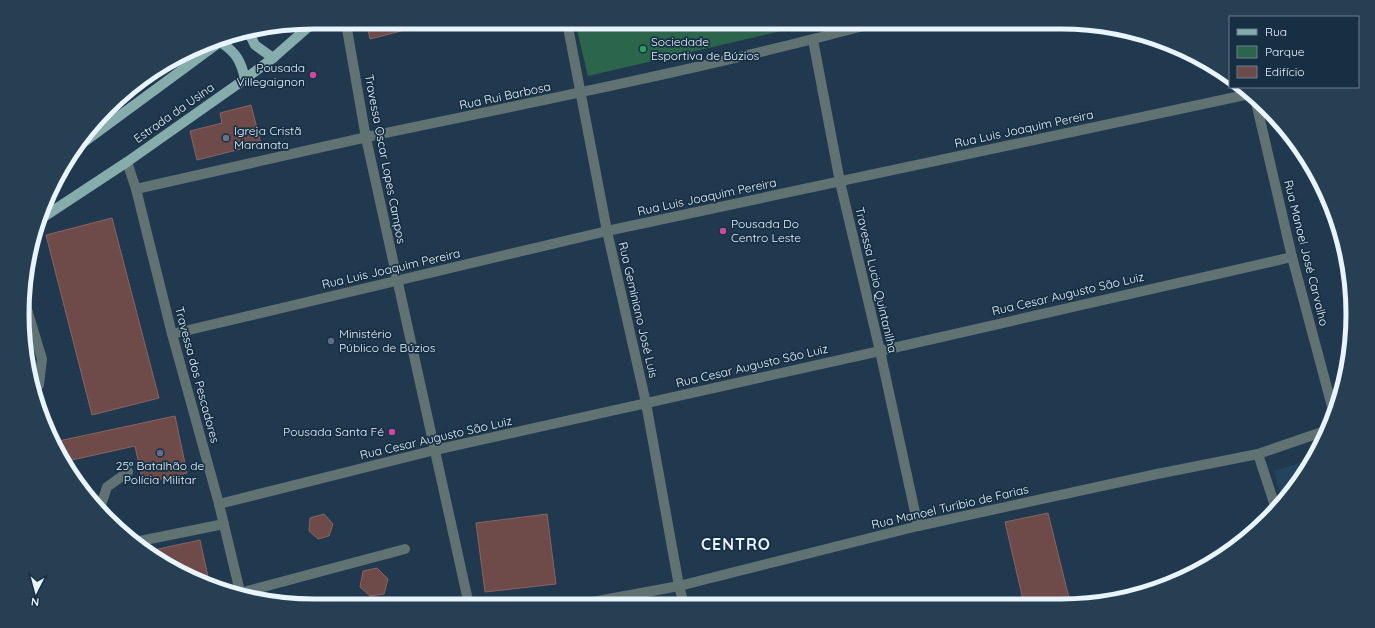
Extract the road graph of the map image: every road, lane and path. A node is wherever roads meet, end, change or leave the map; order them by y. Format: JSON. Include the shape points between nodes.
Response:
{"nodes":[{"id":1,"x":306,"y":29,"type":"edge"},
{"id":2,"x":347,"y":29,"type":"edge"},
{"id":3,"x":568,"y":29,"type":"edge"},
{"id":4,"x":853,"y":29,"type":"edge"},
{"id":5,"x":251,"y":36,"type":"edge"},
{"id":6,"x":813,"y":40,"type":"junction"},
{"id":7,"x":226,"y":43,"type":"edge"},
{"id":8,"x":211,"y":48,"type":"edge"},
{"id":9,"x":273,"y":58,"type":"junction"},
{"id":10,"x":245,"y":78,"type":"junction"},
{"id":11,"x":581,"y":93,"type":"junction"},
{"id":12,"x":1243,"y":95,"type":"edge"},
{"id":13,"x":1258,"y":108,"type":"edge"},
{"id":14,"x":92,"y":136,"type":"edge"},
{"id":15,"x":366,"y":138,"type":"junction"},
{"id":16,"x":127,"y":162,"type":"junction"},
{"id":17,"x":840,"y":182,"type":"junction"},
{"id":18,"x":136,"y":189,"type":"junction"},
{"id":19,"x":47,"y":215,"type":"edge"},
{"id":20,"x":607,"y":231,"type":"junction"},
{"id":21,"x":1292,"y":257,"type":"junction"},
{"id":22,"x":397,"y":281,"type":"junction"},
{"id":23,"x":29,"y":316,"type":"edge"},
{"id":24,"x":172,"y":334,"type":"junction"},
{"id":25,"x":880,"y":351,"type":"junction"},
{"id":26,"x":38,"y":386,"type":"edge"},
{"id":27,"x":646,"y":403,"type":"junction"},
{"id":28,"x":1331,"y":404,"type":"edge"},
{"id":29,"x":1320,"y":433,"type":"edge"},
{"id":30,"x":435,"y":450,"type":"junction"},
{"id":31,"x":1258,"y":454,"type":"junction"},
{"id":32,"x":128,"y":472,"type":"dead end"},
{"id":33,"x":1274,"y":503,"type":"edge"},
{"id":34,"x":101,"y":504,"type":"edge"},
{"id":35,"x":219,"y":504,"type":"junction"},
{"id":36,"x":224,"y":524,"type":"junction"},
{"id":37,"x":918,"y":526,"type":"junction"},
{"id":38,"x":142,"y":541,"type":"edge"},
{"id":39,"x":404,"y":550,"type":"dead end"},
{"id":40,"x":679,"y":586,"type":"junction"},
{"id":41,"x":240,"y":589,"type":"edge"},
{"id":42,"x":250,"y":592,"type":"edge"},
{"id":43,"x":467,"y":599,"type":"edge"},
{"id":44,"x":609,"y":599,"type":"edge"},
{"id":45,"x":682,"y":599,"type":"edge"}],
"edges":[{"from":1,"to":9,"type":"main road","name":"Estrada da Usina"},
{"from":2,"to":15,"type":"street","name":"Travessa Oscar Lopes Campos"},
{"from":3,"to":11,"type":"street","name":"Rua Geminiano José Luis"},
{"from":4,"to":6,"type":"street","name":"Rua Rui Barbosa"},
{"from":5,"to":9,"type":"main road","via":[[255,45]]},
{"from":6,"to":11,"type":"street","name":"Rua Rui Barbosa"},
{"from":6,"to":17,"type":"street","name":"Travessa Lucio Quintanilha"},
{"from":7,"to":10,"type":"main road","via":[[243,67]]},
{"from":8,"to":14,"type":"main road"},
{"from":9,"to":10,"type":"main road","name":"Estrada da Usina"},
{"from":10,"to":16,"type":"main road","name":"Estrada da Usina"},
{"from":11,"to":15,"type":"street","name":"Rua Rui Barbosa"},
{"from":11,"to":20,"type":"street","name":"Rua Geminiano José Luis"},
{"from":12,"to":17,"type":"street","name":"Rua Luis Joaquim Pereira"},
{"from":13,"to":21,"type":"street","name":"Rua Manoel José Carvalho"},
{"from":15,"to":18,"type":"street","name":"Rua Rui Barbosa"},
{"from":15,"to":22,"type":"street","name":"Travessa Oscar Lopes Campos"},
{"from":16,"to":18,"type":"street","name":"Travessa dos Pescadores"},
{"from":16,"to":19,"type":"main road","name":"Estrada da Usina"},
{"from":17,"to":20,"type":"street","name":"Rua Luis Joaquim Pereira"},
{"from":17,"to":25,"type":"street","name":"Travessa Lucio Quintanilha"},
{"from":18,"to":24,"type":"street","name":"Travessa dos Pescadores"},
{"from":20,"to":22,"type":"street","name":"Rua Luis Joaquim Pereira"},
{"from":20,"to":27,"type":"street","name":"Rua Geminiano José Luis"},
{"from":21,"to":25,"type":"street","name":"Rua Cesar Augusto São Luiz"},
{"from":21,"to":28,"type":"street","name":"Rua Manoel José Carvalho"},
{"from":22,"to":24,"type":"street","name":"Rua Luis Joaquim Pereira"},
{"from":22,"to":30,"type":"street","name":"Travessa Oscar Lopes Campos"},
{"from":23,"to":26,"type":"street","via":[[42,359]]},
{"from":24,"to":35,"type":"street","name":"Travessa dos Pescadores"},
{"from":25,"to":27,"type":"street","name":"Rua Cesar Augusto São Luiz"},
{"from":25,"to":37,"type":"street","name":"Travessa Lucio Quintanilha"},
{"from":27,"to":30,"type":"street","name":"Rua Cesar Augusto São Luiz"},
{"from":27,"to":40,"type":"street","name":"Rua Geminiano José Luis"},
{"from":29,"to":31,"type":"street","name":"Rua Manoel Turibio de Farias"},
{"from":30,"to":35,"type":"street","name":"Rua Cesar Augusto São Luiz"},
{"from":30,"to":43,"type":"street","name":"Travessa Oscar Lopes Campos"},
{"from":31,"to":33,"type":"street"},
{"from":31,"to":37,"type":"street","name":"Rua Manoel Turibio de Farias"},
{"from":32,"to":34,"type":"street","via":[[107,487]]},
{"from":35,"to":36,"type":"street","name":"Travessa dos Pescadores"},
{"from":36,"to":38,"type":"street"},
{"from":36,"to":41,"type":"street","name":"Travessa dos Pescadores"},
{"from":37,"to":40,"type":"street","name":"Rua Manoel Turibio de Farias"},
{"from":39,"to":42,"type":"street"},
{"from":40,"to":44,"type":"street","name":"Rua Manoel Turibio de Farias"},
{"from":40,"to":45,"type":"street","name":"Rua Geminiano José Luis"}]}
